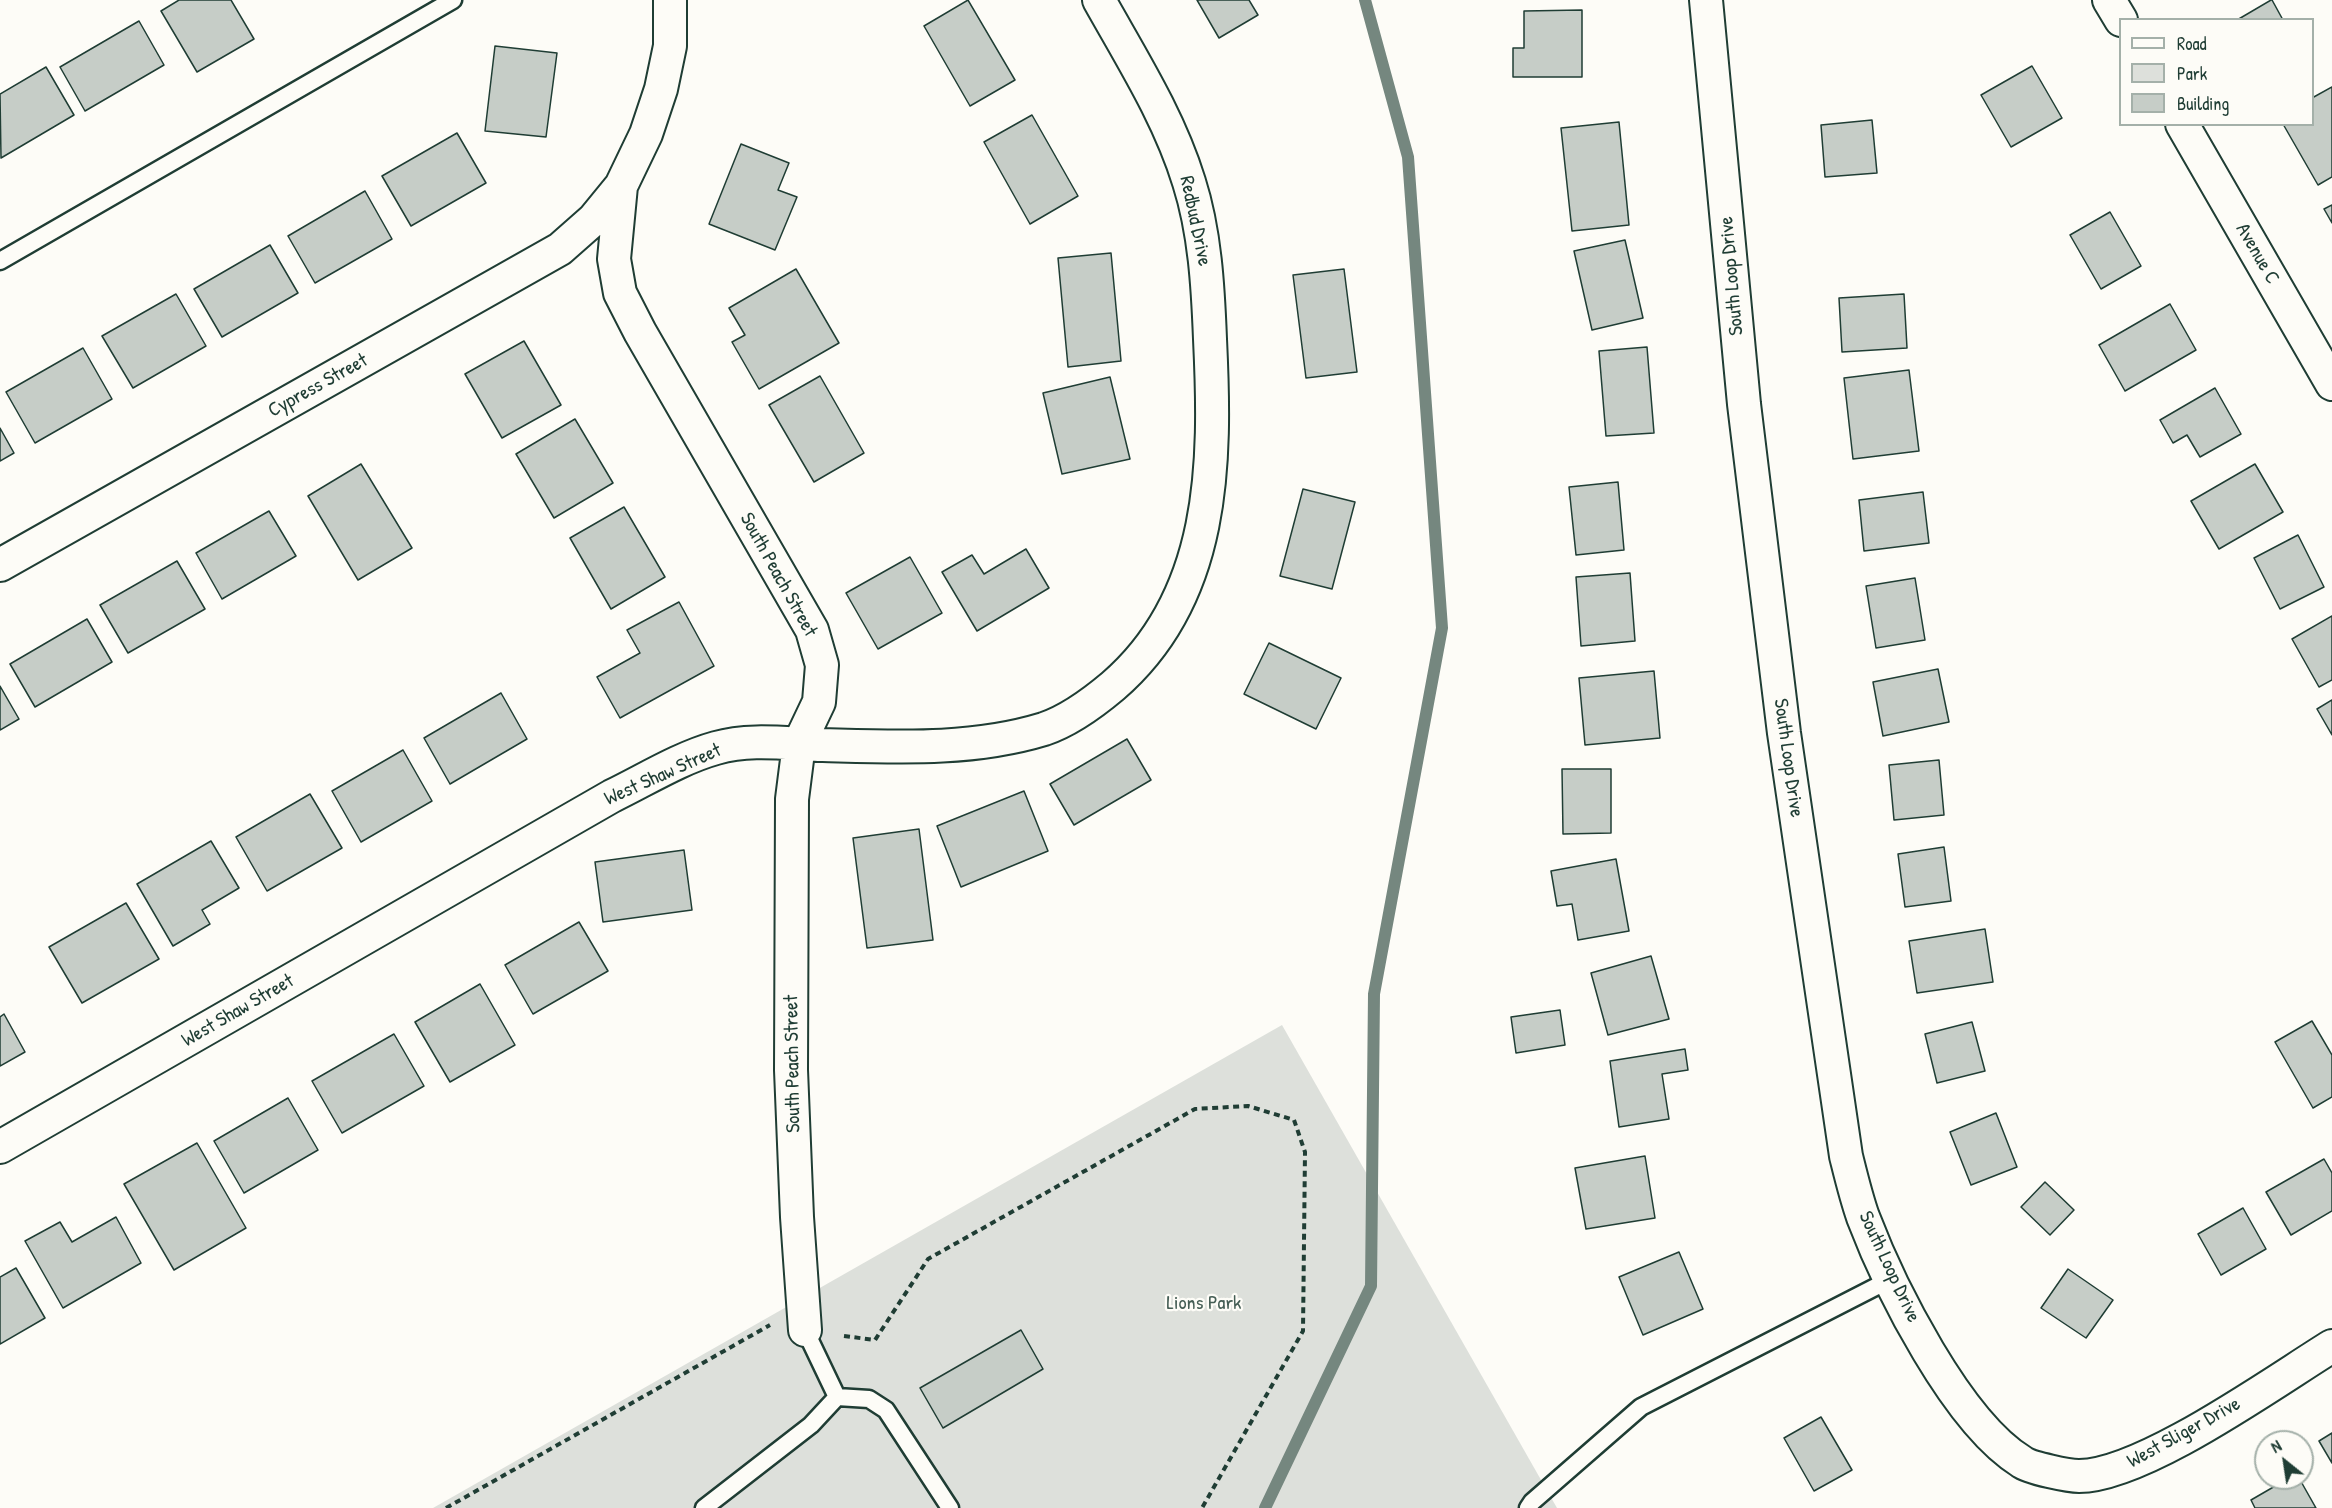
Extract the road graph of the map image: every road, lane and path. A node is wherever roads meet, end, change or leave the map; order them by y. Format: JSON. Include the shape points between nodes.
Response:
{"nodes":[{"id":1,"x":453,"y":0,"type":"edge"},
{"id":2,"x":670,"y":0,"type":"edge"},
{"id":3,"x":1099,"y":0,"type":"edge"},
{"id":4,"x":1706,"y":0,"type":"edge"},
{"id":5,"x":2109,"y":0,"type":"edge"},
{"id":6,"x":2120,"y":18,"type":"edge"},
{"id":7,"x":2183,"y":126,"type":"edge"},
{"id":8,"x":621,"y":186,"type":"junction"},
{"id":9,"x":0,"y":261,"type":"edge"},
{"id":10,"x":2332,"y":384,"type":"edge"},
{"id":11,"x":1214,"y":426,"type":"joint"},
{"id":12,"x":0,"y":565,"type":"edge"},
{"id":13,"x":799,"y":744,"type":"junction"},
{"id":14,"x":0,"y":1147,"type":"edge"},
{"id":15,"x":1891,"y":1279,"type":"junction"},
{"id":16,"x":771,"y":1325,"type":"dead end"},
{"id":17,"x":805,"y":1330,"type":"joint"},
{"id":18,"x":844,"y":1336,"type":"dead end"},
{"id":19,"x":2332,"y":1346,"type":"edge"},
{"id":20,"x":837,"y":1397,"type":"junction"},
{"id":21,"x":2023,"y":1464,"type":"joint"},
{"id":22,"x":446,"y":1508,"type":"edge"},
{"id":23,"x":704,"y":1508,"type":"edge"},
{"id":24,"x":950,"y":1508,"type":"edge"},
{"id":25,"x":1202,"y":1508,"type":"edge"},
{"id":26,"x":1528,"y":1508,"type":"edge"}],
"edges":[{"from":1,"to":9,"type":"lane"},
{"from":2,"to":8,"type":"street","name":"South Peach Street","via":[[670,46],[661,88],[646,134]]},
{"from":3,"to":11,"type":"street","name":"Redbud Drive","via":[[1158,103],[1190,183],[1207,272]]},
{"from":4,"to":15,"type":"street","name":"South Loop Drive","via":[[1744,404],[1817,972],[1846,1156],[1862,1215]]},
{"from":5,"to":6,"type":"street"},
{"from":7,"to":10,"type":"street","name":"Avenue C"},
{"from":8,"to":12,"type":"street","name":"Cypress Street","via":[[594,219],[560,249]]},
{"from":8,"to":13,"type":"street","name":"South Peach Street","via":[[614,259],[620,293],[812,630],[822,665],[819,702]]},
{"from":11,"to":13,"type":"street","name":"West Shaw Street","via":[[1210,483],[1185,590],[1134,668],[1097,699],[1048,728],[1000,741],[949,746]]},
{"from":13,"to":14,"type":"street","name":"West Shaw Street","via":[[756,741],[715,748],[612,796]]},
{"from":13,"to":17,"type":"street","name":"South Peach Street","via":[[792,799],[791,1070]]},
{"from":15,"to":21,"type":"street","name":"South Loop Drive","via":[[1958,1399]]},
{"from":15,"to":26,"type":"lane","via":[[1641,1407]]},
{"from":16,"to":22,"type":"path"},
{"from":17,"to":20,"type":"lane"},
{"from":18,"to":25,"type":"path","via":[[875,1340],[928,1259],[1196,1109],[1248,1106],[1294,1120],[1305,1152],[1303,1331]]},
{"from":19,"to":21,"type":"street","name":"West Sliger Drive","via":[[2154,1453],[2116,1469],[2079,1476]]},
{"from":20,"to":23,"type":"lane","via":[[811,1425]]},
{"from":20,"to":24,"type":"lane","via":[[869,1399],[886,1410]]}]}
